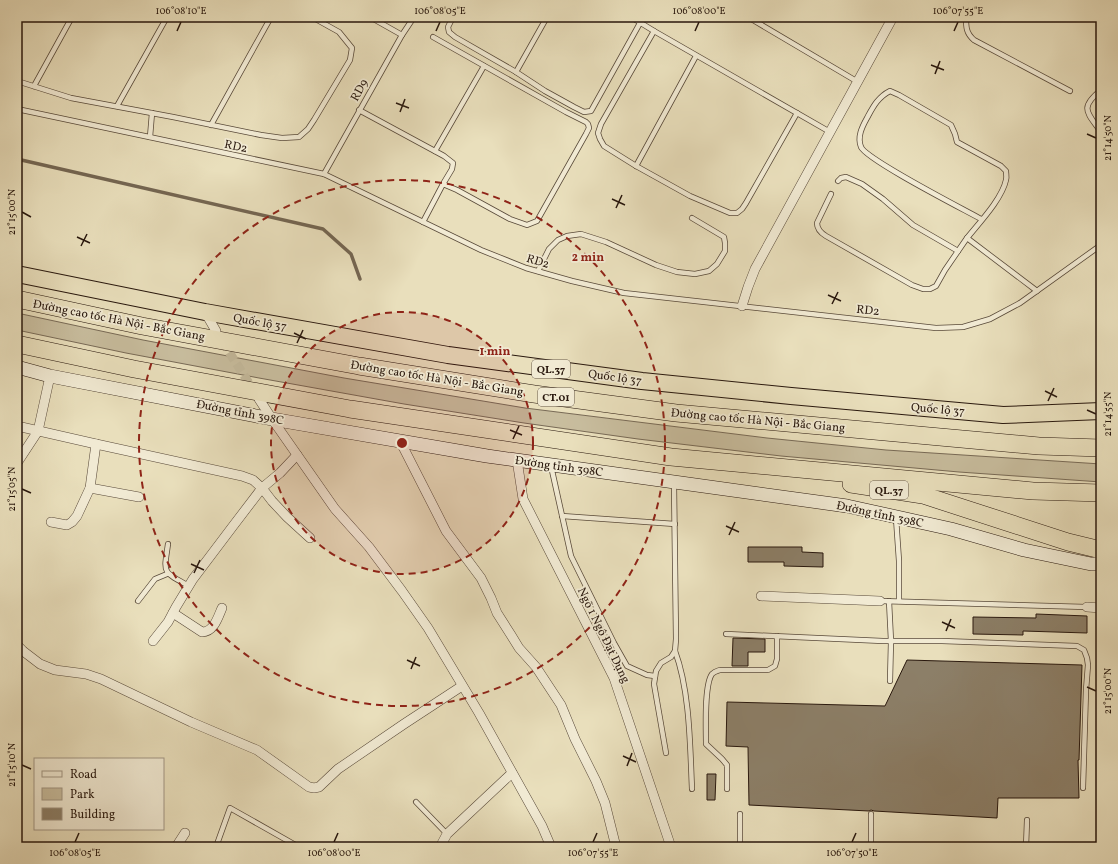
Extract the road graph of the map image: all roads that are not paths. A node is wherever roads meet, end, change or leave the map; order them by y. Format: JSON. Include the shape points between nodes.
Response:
{"nodes":[{"id":1,"x":72,"y":17,"type":"edge"},
{"id":2,"x":167,"y":17,"type":"edge"},
{"id":3,"x":271,"y":17,"type":"edge"},
{"id":4,"x":312,"y":17,"type":"edge"},
{"id":5,"x":370,"y":17,"type":"edge"},
{"id":6,"x":414,"y":17,"type":"edge"},
{"id":7,"x":453,"y":17,"type":"edge"},
{"id":8,"x":547,"y":17,"type":"edge"},
{"id":9,"x":630,"y":17,"type":"edge"},
{"id":10,"x":748,"y":17,"type":"edge"},
{"id":11,"x":893,"y":17,"type":"edge"},
{"id":12,"x":966,"y":17,"type":"edge"},
{"id":13,"x":640,"y":23,"type":"junction"},
{"id":14,"x":654,"y":31,"type":"junction"},
{"id":15,"x":402,"y":35,"type":"junction"},
{"id":16,"x":433,"y":37,"type":"dead end"},
{"id":17,"x":696,"y":56,"type":"junction"},
{"id":18,"x":484,"y":66,"type":"junction"},
{"id":19,"x":516,"y":72,"type":"junction"},
{"id":20,"x":17,"y":81,"type":"edge"},
{"id":21,"x":858,"y":82,"type":"junction"},
{"id":22,"x":34,"y":86,"type":"junction"},
{"id":23,"x":1101,"y":90,"type":"edge"},
{"id":24,"x":1070,"y":91,"type":"dead end"},
{"id":25,"x":117,"y":106,"type":"junction"},
{"id":26,"x":17,"y":109,"type":"edge"},
{"id":27,"x":359,"y":110,"type":"junction"},
{"id":28,"x":152,"y":113,"type":"junction"},
{"id":29,"x":797,"y":113,"type":"junction"},
{"id":30,"x":211,"y":125,"type":"junction"},
{"id":31,"x":830,"y":132,"type":"junction"},
{"id":32,"x":1101,"y":132,"type":"edge"},
{"id":33,"x":150,"y":138,"type":"junction"},
{"id":34,"x":435,"y":151,"type":"junction"},
{"id":35,"x":636,"y":166,"type":"junction"},
{"id":36,"x":324,"y":174,"type":"junction"},
{"id":37,"x":838,"y":181,"type":"dead end"},
{"id":38,"x":443,"y":184,"type":"junction"},
{"id":39,"x":831,"y":194,"type":"dead end"},
{"id":40,"x":692,"y":218,"type":"dead end"},
{"id":41,"x":981,"y":219,"type":"junction"},
{"id":42,"x":423,"y":222,"type":"junction"},
{"id":43,"x":967,"y":238,"type":"junction"},
{"id":44,"x":1101,"y":245,"type":"edge"},
{"id":45,"x":958,"y":251,"type":"junction"},
{"id":46,"x":538,"y":271,"type":"junction"},
{"id":47,"x":17,"y":274,"type":"edge"},
{"id":48,"x":1037,"y":291,"type":"junction"},
{"id":49,"x":17,"y":299,"type":"edge"},
{"id":50,"x":742,"y":306,"type":"junction"},
{"id":51,"x":205,"y":312,"type":"junction"},
{"id":52,"x":216,"y":331,"type":"tunnel mouth"},
{"id":53,"x":17,"y":344,"type":"edge"},
{"id":54,"x":17,"y":368,"type":"edge"},
{"id":55,"x":50,"y":376,"type":"junction"},
{"id":56,"x":259,"y":399,"type":"tunnel mouth"},
{"id":57,"x":1098,"y":411,"type":"edge"},
{"id":58,"x":272,"y":419,"type":"junction"},
{"id":59,"x":17,"y":426,"type":"edge"},
{"id":60,"x":38,"y":431,"type":"junction"},
{"id":61,"x":400,"y":441,"type":"junction"},
{"id":62,"x":96,"y":444,"type":"junction"},
{"id":63,"x":1101,"y":448,"type":"edge"},
{"id":64,"x":297,"y":455,"type":"junction"},
{"id":65,"x":671,"y":456,"type":"junction"},
{"id":66,"x":517,"y":460,"type":"junction"},
{"id":67,"x":17,"y":463,"type":"edge"},
{"id":68,"x":551,"y":465,"type":"junction"},
{"id":69,"x":674,"y":482,"type":"junction"},
{"id":70,"x":90,"y":488,"type":"junction"},
{"id":71,"x":262,"y":488,"type":"junction"},
{"id":72,"x":1101,"y":493,"type":"edge"},
{"id":73,"x":139,"y":497,"type":"dead end"},
{"id":74,"x":562,"y":516,"type":"junction"},
{"id":75,"x":896,"y":517,"type":"junction"},
{"id":76,"x":51,"y":522,"type":"dead end"},
{"id":77,"x":675,"y":524,"type":"junction"},
{"id":78,"x":310,"y":538,"type":"dead end"},
{"id":79,"x":168,"y":544,"type":"dead end"},
{"id":80,"x":1101,"y":550,"type":"edge"},
{"id":81,"x":1101,"y":564,"type":"edge"},
{"id":82,"x":167,"y":574,"type":"junction"},
{"id":83,"x":188,"y":586,"type":"junction"},
{"id":84,"x":761,"y":596,"type":"dead end"},
{"id":85,"x":138,"y":601,"type":"dead end"},
{"id":86,"x":884,"y":601,"type":"junction"},
{"id":87,"x":899,"y":601,"type":"junction"},
{"id":88,"x":1087,"y":607,"type":"joint"},
{"id":89,"x":222,"y":608,"type":"dead end"},
{"id":90,"x":1101,"y":608,"type":"edge"},
{"id":91,"x":173,"y":613,"type":"junction"},
{"id":92,"x":726,"y":634,"type":"dead end"},
{"id":93,"x":778,"y":636,"type":"junction"},
{"id":94,"x":153,"y":641,"type":"dead end"},
{"id":95,"x":891,"y":641,"type":"junction"},
{"id":96,"x":17,"y":645,"type":"edge"},
{"id":97,"x":675,"y":651,"type":"junction"},
{"id":98,"x":655,"y":676,"type":"junction"},
{"id":99,"x":890,"y":681,"type":"dead end"},
{"id":100,"x":462,"y":686,"type":"junction"},
{"id":101,"x":666,"y":753,"type":"dead end"},
{"id":102,"x":512,"y":773,"type":"junction"},
{"id":103,"x":1083,"y":788,"type":"dead end"},
{"id":104,"x":692,"y":789,"type":"dead end"},
{"id":105,"x":727,"y":789,"type":"dead end"},
{"id":106,"x":416,"y":802,"type":"dead end"},
{"id":107,"x":740,"y":814,"type":"dead end"},
{"id":108,"x":871,"y":814,"type":"dead end"},
{"id":109,"x":1028,"y":820,"type":"dead end"},
{"id":110,"x":185,"y":833,"type":"dead end"},
{"id":111,"x":447,"y":834,"type":"junction"},
{"id":112,"x":176,"y":847,"type":"edge"},
{"id":113,"x":216,"y":847,"type":"edge"},
{"id":114,"x":299,"y":847,"type":"edge"},
{"id":115,"x":440,"y":847,"type":"edge"},
{"id":116,"x":551,"y":847,"type":"edge"},
{"id":117,"x":616,"y":847,"type":"edge"},
{"id":118,"x":671,"y":847,"type":"edge"},
{"id":119,"x":740,"y":847,"type":"edge"},
{"id":120,"x":871,"y":847,"type":"edge"},
{"id":121,"x":1026,"y":847,"type":"edge"}],
"edges":[{"from":1,"to":22,"type":"lane"},
{"from":2,"to":25,"type":"lane"},
{"from":3,"to":30,"type":"lane"},
{"from":4,"to":30,"type":"lane","via":[[339,32],[352,48],[350,60],[308,129],[299,137],[282,138]]},
{"from":5,"to":15,"type":"lane"},
{"from":6,"to":15,"type":"lane","name":"RD9"},
{"from":7,"to":19,"type":"lane","via":[[448,27],[455,37]]},
{"from":8,"to":19,"type":"lane"},
{"from":9,"to":13,"type":"lane"},
{"from":10,"to":21,"type":"lane"},
{"from":11,"to":21,"type":"street"},
{"from":12,"to":24,"type":"lane","via":[[969,35],[974,40]]},
{"from":13,"to":14,"type":"lane"},
{"from":13,"to":19,"type":"lane","via":[[591,111],[584,112],[574,107]]},
{"from":14,"to":17,"type":"lane"},
{"from":14,"to":35,"type":"lane","via":[[598,133],[604,146]]},
{"from":15,"to":27,"type":"lane","name":"RD9"},
{"from":16,"to":18,"type":"lane"},
{"from":17,"to":29,"type":"lane"},
{"from":17,"to":35,"type":"lane"},
{"from":18,"to":34,"type":"lane"},
{"from":18,"to":38,"type":"lane","via":[[587,122],[588,130],[538,221],[527,225],[510,219]]},
{"from":20,"to":22,"type":"lane"},
{"from":21,"to":31,"type":"street"},
{"from":22,"to":25,"type":"lane","via":[[71,98]]},
{"from":23,"to":32,"type":"lane","via":[[1087,106],[1089,114]]},
{"from":25,"to":28,"type":"lane"},
{"from":26,"to":33,"type":"lane","name":"RD2"},
{"from":27,"to":34,"type":"lane"},
{"from":27,"to":36,"type":"lane","name":"RD9"},
{"from":28,"to":30,"type":"lane"},
{"from":28,"to":33,"type":"lane"},
{"from":29,"to":31,"type":"lane"},
{"from":29,"to":35,"type":"lane","via":[[746,203],[737,212],[730,213],[690,196]]},
{"from":31,"to":50,"type":"street","via":[[755,269]]},
{"from":33,"to":36,"type":"lane","name":"RD2"},
{"from":34,"to":38,"type":"lane","via":[[453,163]]},
{"from":36,"to":42,"type":"lane","name":"RD2"},
{"from":37,"to":45,"type":"lane","via":[[846,177],[862,184],[913,225]]},
{"from":38,"to":42,"type":"lane"},
{"from":39,"to":45,"type":"lane","via":[[817,223],[821,233],[912,285],[923,289],[936,286]]},
{"from":40,"to":46,"type":"lane","via":[[724,237],[725,251],[709,271],[695,274],[676,272],[581,234],[558,240],[549,249]]},
{"from":41,"to":41,"type":"lane","via":[[899,174],[862,149],[859,140],[861,132],[876,102],[884,94],[890,91],[899,95],[951,125],[957,142],[1006,171],[1003,188]]},
{"from":41,"to":43,"type":"lane"},
{"from":42,"to":46,"type":"lane","name":"RD2","via":[[480,250]]},
{"from":43,"to":45,"type":"lane"},
{"from":43,"to":48,"type":"lane"},
{"from":44,"to":48,"type":"lane","name":"RD2"},
{"from":46,"to":50,"type":"lane","name":"RD2","via":[[572,282],[624,293]]},
{"from":47,"to":51,"type":"highway","name":"Quốc lộ 37","number":"QL.37"},
{"from":48,"to":50,"type":"lane","name":"RD2","via":[[990,319],[963,327],[936,328]]},
{"from":49,"to":63,"type":"highway","name":"Đường cao tốc Hà Nội - Bắc Giang","number":"CT.01","via":[[142,326],[358,366],[558,397],[676,413],[1039,446]]},
{"from":51,"to":52,"type":"street"},
{"from":51,"to":57,"type":"highway","name":"Quốc lộ 37","number":"QL.37","via":[[448,355],[642,381],[1004,415]]},
{"from":53,"to":65,"type":"highway","via":[[134,369],[350,409]]},
{"from":54,"to":55,"type":"main road","name":"Đường tỉnh 398C"},
{"from":55,"to":58,"type":"main road","name":"Đường tỉnh 398C"},
{"from":55,"to":60,"type":"street"},
{"from":56,"to":58,"type":"street"},
{"from":58,"to":61,"type":"main road","name":"Đường tỉnh 398C"},
{"from":58,"to":64,"type":"street"},
{"from":59,"to":60,"type":"street"},
{"from":60,"to":62,"type":"street"},
{"from":60,"to":67,"type":"street"},
{"from":61,"to":66,"type":"main road","name":"Đường tỉnh 398C"},
{"from":61,"to":117,"type":"street","via":[[446,531],[480,578],[497,613],[519,648],[536,667],[561,705],[605,802]]},
{"from":62,"to":70,"type":"street"},
{"from":62,"to":71,"type":"street","via":[[242,476],[253,480]]},
{"from":64,"to":71,"type":"street"},
{"from":64,"to":100,"type":"street","via":[[336,509],[402,591],[428,628]]},
{"from":65,"to":72,"type":"highway","via":[[1034,490]]},
{"from":65,"to":80,"type":"highway","number":"QL.37","via":[[923,495],[1068,542]]},
{"from":66,"to":68,"type":"main road","name":"Đường tỉnh 398C"},
{"from":66,"to":118,"type":"street","name":"Ngõ 1 Ngô Đạt Dụng","via":[[523,499],[614,678]]},
{"from":68,"to":69,"type":"main road","name":"Đường tỉnh 398C"},
{"from":68,"to":74,"type":"lane"},
{"from":69,"to":75,"type":"main road","name":"Đường tỉnh 398C","via":[[847,506]]},
{"from":69,"to":77,"type":"lane"},
{"from":70,"to":73,"type":"street"},
{"from":70,"to":76,"type":"street","via":[[72,522],[67,525]]},
{"from":71,"to":78,"type":"street","via":[[287,517]]},
{"from":71,"to":83,"type":"street"},
{"from":74,"to":77,"type":"lane"},
{"from":74,"to":98,"type":"lane","via":[[571,556],[627,666]]},
{"from":75,"to":81,"type":"main road","name":"Đường tỉnh 398C","via":[[951,529],[1024,550]]},
{"from":75,"to":87,"type":"lane"},
{"from":77,"to":97,"type":"lane"},
{"from":79,"to":82,"type":"lane","via":[[165,566]]},
{"from":82,"to":83,"type":"lane"},
{"from":82,"to":85,"type":"lane","via":[[155,579]]},
{"from":83,"to":91,"type":"street"},
{"from":84,"to":86,"type":"street"},
{"from":86,"to":87,"type":"lane"},
{"from":86,"to":95,"type":"lane"},
{"from":87,"to":88,"type":"lane"},
{"from":88,"to":90,"type":"street"},
{"from":89,"to":91,"type":"street","via":[[208,632],[202,632]]},
{"from":91,"to":94,"type":"street"},
{"from":92,"to":93,"type":"lane"},
{"from":93,"to":95,"type":"lane"},
{"from":93,"to":105,"type":"lane","via":[[775,666],[768,670],[720,670],[716,671],[709,681],[706,744],[727,765]]},
{"from":95,"to":99,"type":"lane"},
{"from":95,"to":103,"type":"lane","via":[[1077,646],[1084,650],[1088,664]]},
{"from":96,"to":100,"type":"street","via":[[40,664],[55,670],[86,674],[101,679],[257,750],[314,788],[319,787],[338,769]]},
{"from":97,"to":98,"type":"lane","via":[[661,664]]},
{"from":97,"to":104,"type":"lane","via":[[687,706]]},
{"from":98,"to":101,"type":"lane","via":[[654,684]]},
{"from":100,"to":102,"type":"street"},
{"from":102,"to":111,"type":"street"},
{"from":102,"to":116,"type":"street"},
{"from":106,"to":111,"type":"lane"},
{"from":107,"to":119,"type":"lane"},
{"from":108,"to":120,"type":"lane"},
{"from":109,"to":121,"type":"lane"},
{"from":110,"to":112,"type":"street"},
{"from":111,"to":115,"type":"street"},
{"from":113,"to":114,"type":"lane","via":[[230,808]]}]}
